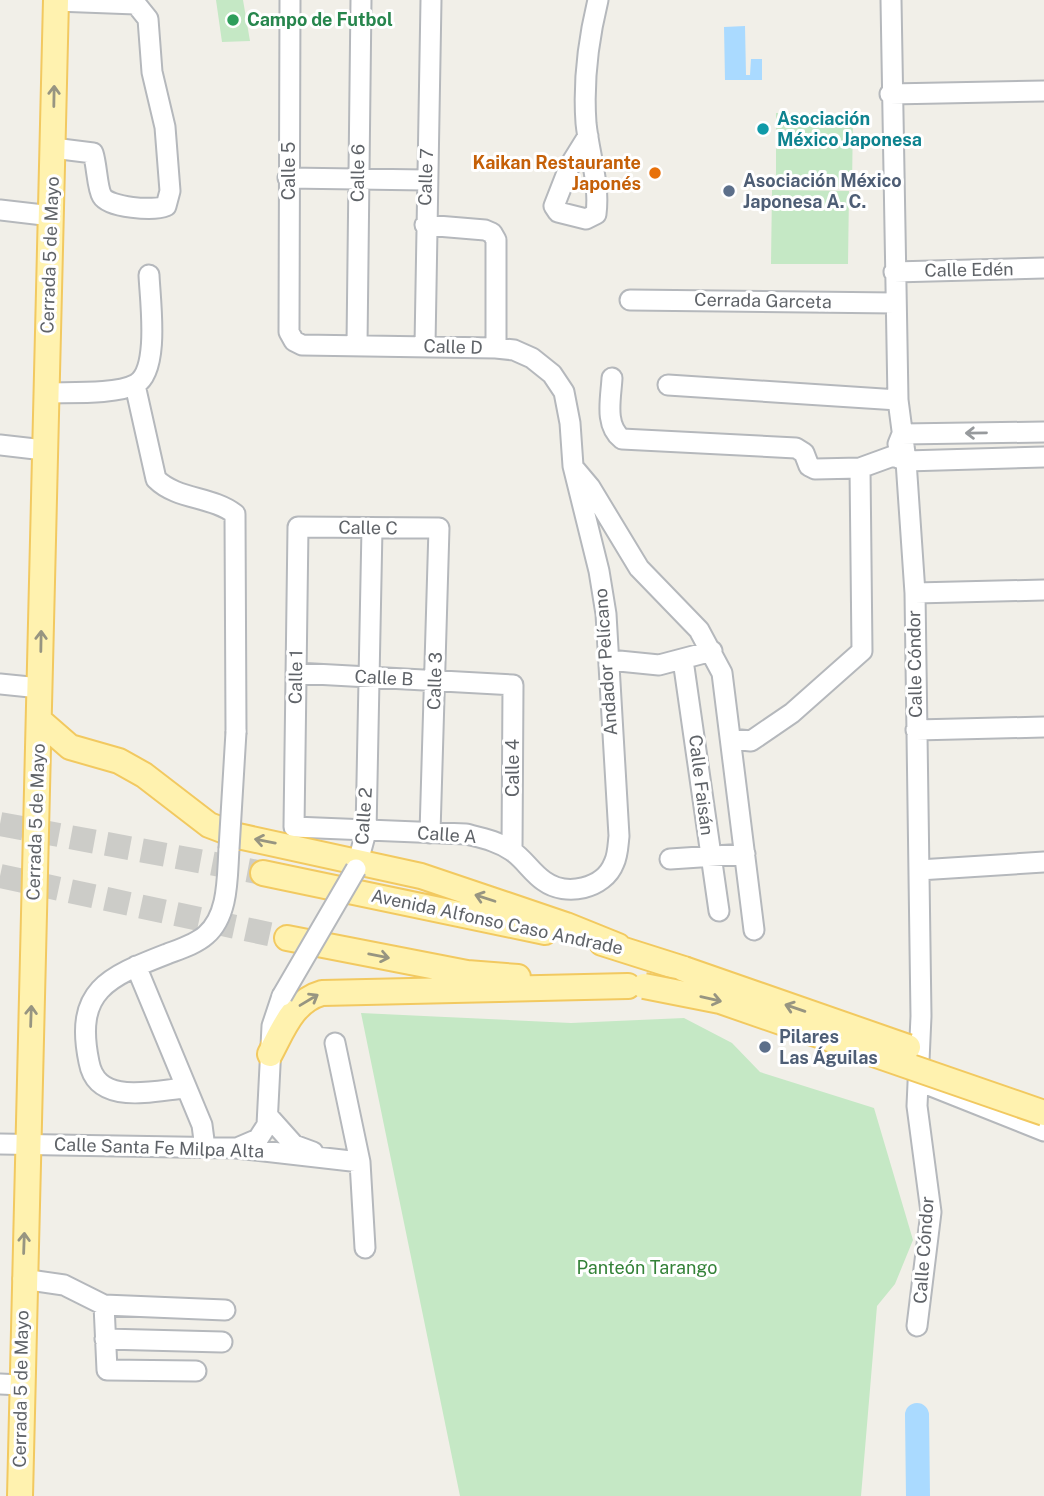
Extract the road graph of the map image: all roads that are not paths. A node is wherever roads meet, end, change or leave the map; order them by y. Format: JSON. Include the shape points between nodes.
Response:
{"nodes":[{"id":1,"x":56,"y":0,"type":"edge"},
{"id":2,"x":290,"y":0,"type":"edge"},
{"id":3,"x":361,"y":0,"type":"edge"},
{"id":4,"x":598,"y":0,"type":"edge"},
{"id":5,"x":891,"y":0,"type":"edge"},
{"id":6,"x":82,"y":2,"type":"edge"},
{"id":7,"x":432,"y":4,"type":"edge"},
{"id":8,"x":1044,"y":91,"type":"edge"},
{"id":9,"x":890,"y":94,"type":"junction"},
{"id":10,"x":588,"y":136,"type":"dead end"},
{"id":11,"x":53,"y":148,"type":"junction"},
{"id":12,"x":288,"y":178,"type":"junction"},
{"id":13,"x":358,"y":179,"type":"junction"},
{"id":14,"x":425,"y":180,"type":"junction"},
{"id":15,"x":0,"y":209,"type":"edge"},
{"id":16,"x":51,"y":216,"type":"junction"},
{"id":17,"x":425,"y":225,"type":"junction"},
{"id":18,"x":1044,"y":268,"type":"edge"},
{"id":19,"x":894,"y":272,"type":"junction"},
{"id":20,"x":149,"y":275,"type":"dead end"},
{"id":21,"x":630,"y":300,"type":"dead end"},
{"id":22,"x":895,"y":303,"type":"junction"},
{"id":23,"x":294,"y":341,"type":"joint"},
{"id":24,"x":357,"y":345,"type":"junction"},
{"id":25,"x":425,"y":345,"type":"junction"},
{"id":26,"x":496,"y":348,"type":"junction"},
{"id":27,"x":612,"y":378,"type":"dead end"},
{"id":28,"x":135,"y":385,"type":"junction"},
{"id":29,"x":668,"y":385,"type":"dead end"},
{"id":30,"x":45,"y":393,"type":"junction"},
{"id":31,"x":898,"y":400,"type":"junction"},
{"id":32,"x":570,"y":423,"type":"joint"},
{"id":33,"x":1044,"y":432,"type":"edge"},
{"id":34,"x":902,"y":434,"type":"junction"},
{"id":35,"x":0,"y":445,"type":"edge"},
{"id":36,"x":44,"y":450,"type":"junction"},
{"id":37,"x":1044,"y":457,"type":"edge"},
{"id":38,"x":899,"y":458,"type":"junction"},
{"id":39,"x":573,"y":466,"type":"junction"},
{"id":40,"x":860,"y":468,"type":"junction"},
{"id":41,"x":298,"y":527,"type":"joint"},
{"id":42,"x":372,"y":528,"type":"junction"},
{"id":43,"x":439,"y":528,"type":"joint"},
{"id":44,"x":1044,"y":590,"type":"edge"},
{"id":45,"x":915,"y":593,"type":"junction"},
{"id":46,"x":712,"y":651,"type":"junction"},
{"id":47,"x":609,"y":660,"type":"junction"},
{"id":48,"x":683,"y":660,"type":"junction"},
{"id":49,"x":296,"y":673,"type":"junction"},
{"id":50,"x":367,"y":677,"type":"junction"},
{"id":51,"x":435,"y":680,"type":"junction"},
{"id":52,"x":0,"y":684,"type":"edge"},
{"id":53,"x":513,"y":685,"type":"joint"},
{"id":54,"x":40,"y":688,"type":"junction"},
{"id":55,"x":39,"y":720,"type":"junction"},
{"id":56,"x":1044,"y":727,"type":"edge"},
{"id":57,"x":916,"y":730,"type":"junction"},
{"id":58,"x":731,"y":739,"type":"junction"},
{"id":59,"x":294,"y":827,"type":"joint"},
{"id":60,"x":366,"y":832,"type":"junction"},
{"id":61,"x":430,"y":833,"type":"junction"},
{"id":62,"x":512,"y":851,"type":"junction"},
{"id":63,"x":320,"y":852,"type":"junction"},
{"id":64,"x":745,"y":854,"type":"junction"},
{"id":65,"x":710,"y":858,"type":"junction"},
{"id":66,"x":670,"y":859,"type":"dead end"},
{"id":67,"x":615,"y":862,"type":"joint"},
{"id":68,"x":1044,"y":862,"type":"edge"},
{"id":69,"x":358,"y":866,"type":"junction"},
{"id":70,"x":919,"y":870,"type":"junction"},
{"id":71,"x":262,"y":873,"type":"tunnel mouth"},
{"id":72,"x":719,"y":911,"type":"dead end"},
{"id":73,"x":754,"y":930,"type":"dead end"},
{"id":74,"x":288,"y":938,"type":"tunnel mouth"},
{"id":75,"x":618,"y":946,"type":"junction"},
{"id":76,"x":136,"y":966,"type":"junction"},
{"id":77,"x":636,"y":986,"type":"junction"},
{"id":78,"x":335,"y":1043,"type":"dead end"},
{"id":79,"x":270,"y":1054,"type":"junction"},
{"id":80,"x":918,"y":1081,"type":"junction"},
{"id":81,"x":184,"y":1088,"type":"junction"},
{"id":82,"x":1044,"y":1096,"type":"edge"},
{"id":83,"x":1044,"y":1113,"type":"edge"},
{"id":84,"x":269,"y":1117,"type":"junction"},
{"id":85,"x":1044,"y":1131,"type":"edge"},
{"id":86,"x":27,"y":1143,"type":"junction"},
{"id":87,"x":0,"y":1144,"type":"edge"},
{"id":88,"x":205,"y":1148,"type":"junction"},
{"id":89,"x":236,"y":1148,"type":"junction"},
{"id":90,"x":350,"y":1162,"type":"junction"},
{"id":91,"x":365,"y":1248,"type":"dead end"},
{"id":92,"x":23,"y":1279,"type":"junction"},
{"id":93,"x":104,"y":1305,"type":"junction"},
{"id":94,"x":225,"y":1310,"type":"dead end"},
{"id":95,"x":917,"y":1326,"type":"dead end"},
{"id":96,"x":105,"y":1339,"type":"junction"},
{"id":97,"x":222,"y":1342,"type":"dead end"},
{"id":98,"x":196,"y":1371,"type":"dead end"},
{"id":99,"x":10,"y":1385,"type":"edge"},
{"id":100,"x":20,"y":1496,"type":"edge"}],
"edges":[{"from":1,"to":6,"type":"street","name":"Cerrada 5 de Mayo"},
{"from":11,"to":1,"type":"main road","name":"Cerrada 5 de Mayo","one_way":true},
{"from":2,"to":12,"type":"street","name":"Calle 5"},
{"from":3,"to":13,"type":"street","name":"Calle 6"},
{"from":4,"to":10,"type":"street","via":[[585,81]]},
{"from":5,"to":9,"type":"street","name":"Calle Cóndor"},
{"from":6,"to":11,"type":"street","name":"Cerrada 5 de Mayo","via":[[136,4],[148,19],[152,72],[165,127],[170,191],[166,206],[146,209],[108,203],[101,195],[93,153]]},
{"from":7,"to":14,"type":"street","name":"Calle 7"},
{"from":8,"to":9,"type":"street"},
{"from":9,"to":19,"type":"street","name":"Calle Cóndor"},
{"from":11,"to":16,"type":"main road","name":"Cerrada 5 de Mayo"},
{"from":12,"to":13,"type":"street"},
{"from":12,"to":23,"type":"street","name":"Calle 5","via":[[289,332]]},
{"from":13,"to":14,"type":"street"},
{"from":13,"to":24,"type":"street","name":"Calle 6"},
{"from":14,"to":17,"type":"street","name":"Calle 7"},
{"from":15,"to":16,"type":"street"},
{"from":16,"to":30,"type":"main road","name":"Cerrada 5 de Mayo"},
{"from":17,"to":25,"type":"street","name":"Calle 7"},
{"from":17,"to":26,"type":"street","via":[[492,233],[496,240]]},
{"from":18,"to":19,"type":"street","name":"Calle Edén"},
{"from":19,"to":22,"type":"street","name":"Calle Cóndor"},
{"from":20,"to":28,"type":"street","via":[[151,356],[143,378]]},
{"from":21,"to":22,"type":"street","name":"Cerrada Garceta"},
{"from":22,"to":31,"type":"street","name":"Calle Cóndor"},
{"from":23,"to":24,"type":"street","name":"Calle D"},
{"from":24,"to":25,"type":"street","name":"Calle D"},
{"from":25,"to":26,"type":"street","name":"Calle D"},
{"from":26,"to":32,"type":"street","name":"Calle D","via":[[532,358],[552,374],[564,392]]},
{"from":27,"to":40,"type":"street","via":[[611,420],[622,439],[796,448],[812,468]]},
{"from":28,"to":30,"type":"street"},
{"from":28,"to":76,"type":"street","bridge":true,"via":[[156,479],[166,488],[235,514],[236,732],[227,892],[218,919],[206,935]]},
{"from":29,"to":31,"type":"street"},
{"from":30,"to":36,"type":"main road","name":"Cerrada 5 de Mayo"},
{"from":31,"to":34,"type":"street","name":"Calle Cóndor"},
{"from":32,"to":39,"type":"street","name":"Andador Pelícano"},
{"from":33,"to":34,"type":"street","one_way":true},
{"from":34,"to":38,"type":"street","name":"Calle Cóndor"},
{"from":35,"to":36,"type":"street"},
{"from":54,"to":36,"type":"main road","name":"Cerrada 5 de Mayo","one_way":true},
{"from":37,"to":38,"type":"street"},
{"from":38,"to":40,"type":"street"},
{"from":38,"to":45,"type":"street","name":"Calle Cóndor"},
{"from":39,"to":46,"type":"street","via":[[639,568],[699,630]]},
{"from":39,"to":47,"type":"street","name":"Andador Pelícano","via":[[599,571]]},
{"from":40,"to":58,"type":"street","via":[[862,651],[792,713],[751,741]]},
{"from":41,"to":42,"type":"street","name":"Calle C"},
{"from":41,"to":49,"type":"street","name":"Calle 1"},
{"from":42,"to":43,"type":"street","name":"Calle C"},
{"from":42,"to":50,"type":"street","name":"Calle 2"},
{"from":43,"to":51,"type":"street","name":"Calle 3"},
{"from":44,"to":45,"type":"street"},
{"from":45,"to":57,"type":"street","name":"Calle Cóndor"},
{"from":46,"to":48,"type":"street"},
{"from":46,"to":58,"type":"street","via":[[722,673]]},
{"from":47,"to":48,"type":"street","via":[[659,665]]},
{"from":47,"to":67,"type":"street","name":"Andador Pelícano","via":[[619,836]]},
{"from":48,"to":65,"type":"street","name":"Calle Faisán"},
{"from":49,"to":50,"type":"street","name":"Calle B"},
{"from":49,"to":59,"type":"street","name":"Calle 1"},
{"from":50,"to":51,"type":"street","name":"Calle B"},
{"from":50,"to":60,"type":"street","name":"Calle 2"},
{"from":51,"to":53,"type":"street","name":"Calle B"},
{"from":51,"to":61,"type":"street","name":"Calle 3"},
{"from":52,"to":54,"type":"street"},
{"from":53,"to":62,"type":"street","name":"Calle 4"},
{"from":54,"to":55,"type":"main road","name":"Cerrada 5 de Mayo"},
{"from":63,"to":55,"type":"main road","one_way":true,"via":[[238,836],[209,825],[144,775],[119,761],[70,747]]},
{"from":86,"to":55,"type":"main road","name":"Cerrada 5 de Mayo","one_way":true},
{"from":56,"to":57,"type":"street"},
{"from":57,"to":70,"type":"street","name":"Calle Cóndor"},
{"from":58,"to":64,"type":"street"},
{"from":59,"to":60,"type":"street","name":"Calle A"},
{"from":60,"to":61,"type":"street","name":"Calle A"},
{"from":60,"to":63,"type":"street","via":[[346,845]]},
{"from":60,"to":69,"type":"street","name":"Calle 2"},
{"from":61,"to":62,"type":"street","name":"Calle A","via":[[490,839]]},
{"from":62,"to":67,"type":"street","name":"Calle A","via":[[542,880],[572,890],[589,887],[606,876]]},
{"from":63,"to":69,"type":"main road"},
{"from":64,"to":65,"type":"street"},
{"from":64,"to":73,"type":"street"},
{"from":65,"to":66,"type":"street"},
{"from":65,"to":72,"type":"street","name":"Calle Faisán"},
{"from":68,"to":70,"type":"street"},
{"from":75,"to":69,"type":"main road","one_way":true,"via":[[421,876]]},
{"from":69,"to":79,"type":"street","name":"Calle 2","bridge":true,"via":[[282,996],[274,1014]]},
{"from":70,"to":80,"type":"street","name":"Calle Cóndor"},
{"from":71,"to":75,"type":"main road","name":"Avenida Alfonso Caso Andrade"},
{"from":74,"to":77,"type":"main road","name":"Avenida Alfonso Caso Andrade","one_way":true,"via":[[467,973]]},
{"from":82,"to":75,"type":"main road","name":"Avenida Alfonso Caso Andrade","one_way":true,"bridge":true},
{"from":76,"to":81,"type":"street"},
{"from":76,"to":81,"type":"street","via":[[104,983],[91,998],[85,1043],[91,1075],[111,1091]]},
{"from":79,"to":77,"type":"main road","one_way":true,"via":[[297,1009],[322,993]]},
{"from":77,"to":83,"type":"main road","name":"Avenida Alfonso Caso Andrade","one_way":true,"bridge":true,"via":[[720,1001]]},
{"from":78,"to":90,"type":"street"},
{"from":79,"to":84,"type":"street","name":"Calle 2"},
{"from":80,"to":85,"type":"street"},
{"from":80,"to":95,"type":"street","name":"Calle Cóndor","via":[[931,1212]]},
{"from":81,"to":88,"type":"street","via":[[202,1125]]},
{"from":84,"to":89,"type":"street","via":[[258,1139]]},
{"from":84,"to":90,"type":"street","via":[[294,1145]]},
{"from":86,"to":87,"type":"street","name":"Calle Santa Fe Milpa Alta"},
{"from":86,"to":88,"type":"street","name":"Calle Santa Fe Milpa Alta"},
{"from":92,"to":86,"type":"main road","name":"Cerrada 5 de Mayo","one_way":true},
{"from":88,"to":89,"type":"street","name":"Calle Santa Fe Milpa Alta"},
{"from":89,"to":90,"type":"street","name":"Calle Santa Fe Milpa Alta"},
{"from":90,"to":91,"type":"street"},
{"from":92,"to":93,"type":"street","via":[[64,1285]]},
{"from":92,"to":99,"type":"main road","name":"Cerrada 5 de Mayo"},
{"from":93,"to":94,"type":"street"},
{"from":93,"to":96,"type":"street"},
{"from":96,"to":97,"type":"street"},
{"from":96,"to":98,"type":"street","via":[[107,1370]]},
{"from":99,"to":100,"type":"main road","name":"Cerrada 5 de Mayo"}]}
